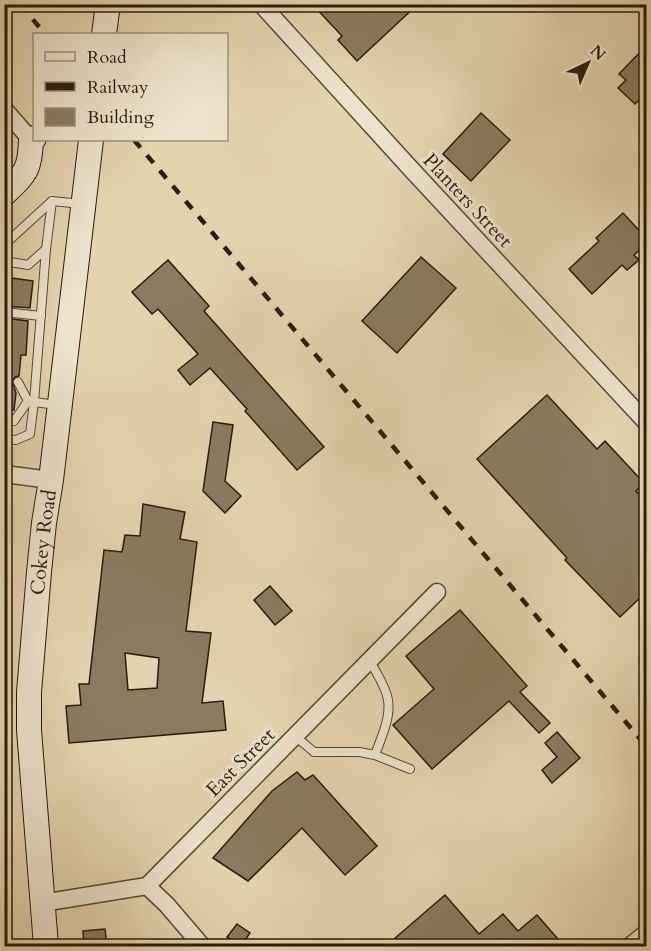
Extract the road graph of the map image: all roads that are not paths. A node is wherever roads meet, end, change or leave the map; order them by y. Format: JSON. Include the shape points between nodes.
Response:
{"nodes":[{"id":1,"x":108,"y":4,"type":"edge"},
{"id":2,"x":261,"y":4,"type":"edge"},
{"id":3,"x":104,"y":33,"type":"edge"},
{"id":4,"x":4,"y":109,"type":"edge"},
{"id":5,"x":33,"y":139,"type":"edge"},
{"id":6,"x":92,"y":141,"type":"edge"},
{"id":7,"x":4,"y":194,"type":"edge"},
{"id":8,"x":52,"y":201,"type":"junction"},
{"id":9,"x":84,"y":204,"type":"junction"},
{"id":10,"x":4,"y":245,"type":"edge"},
{"id":11,"x":46,"y":249,"type":"junction"},
{"id":12,"x":4,"y":261,"type":"edge"},
{"id":13,"x":4,"y":312,"type":"edge"},
{"id":14,"x":41,"y":316,"type":"junction"},
{"id":15,"x":18,"y":382,"type":"dead end"},
{"id":16,"x":16,"y":400,"type":"dead end"},
{"id":17,"x":31,"y":402,"type":"junction"},
{"id":18,"x":60,"y":406,"type":"junction"},
{"id":19,"x":14,"y":421,"type":"dead end"},
{"id":20,"x":646,"y":422,"type":"edge"},
{"id":21,"x":4,"y":439,"type":"edge"},
{"id":22,"x":4,"y":474,"type":"edge"},
{"id":23,"x":51,"y":480,"type":"junction"},
{"id":24,"x":437,"y":592,"type":"dead end"},
{"id":25,"x":370,"y":661,"type":"junction"},
{"id":26,"x":295,"y":736,"type":"junction"},
{"id":27,"x":375,"y":755,"type":"junction"},
{"id":28,"x":410,"y":770,"type":"dead end"},
{"id":29,"x":147,"y":886,"type":"junction"},
{"id":30,"x":42,"y":903,"type":"junction"},
{"id":31,"x":646,"y":933,"type":"edge"},
{"id":32,"x":46,"y":946,"type":"edge"},
{"id":33,"x":202,"y":946,"type":"edge"},
{"id":34,"x":630,"y":946,"type":"edge"}],
"edges":[{"from":1,"to":3,"type":"street"},
{"from":2,"to":20,"type":"street","name":"Planters Street"},
{"from":4,"to":5,"type":"street"},
{"from":5,"to":7,"type":"street","via":[[22,177]]},
{"from":6,"to":9,"type":"street","name":"Cokey Road"},
{"from":8,"to":9,"type":"lane"},
{"from":8,"to":10,"type":"lane"},
{"from":8,"to":11,"type":"lane"},
{"from":9,"to":18,"type":"street","name":"Cokey Road"},
{"from":11,"to":12,"type":"lane","via":[[28,265]]},
{"from":11,"to":14,"type":"lane"},
{"from":13,"to":14,"type":"lane"},
{"from":14,"to":17,"type":"lane"},
{"from":15,"to":17,"type":"lane"},
{"from":16,"to":17,"type":"lane"},
{"from":17,"to":18,"type":"lane"},
{"from":17,"to":19,"type":"lane"},
{"from":17,"to":21,"type":"lane","via":[[30,434],[16,440]]},
{"from":18,"to":23,"type":"street","name":"Cokey Road"},
{"from":22,"to":23,"type":"street"},
{"from":23,"to":30,"type":"street","name":"Cokey Road","via":[[34,612],[29,692]]},
{"from":24,"to":25,"type":"street","name":"East Street"},
{"from":25,"to":26,"type":"street","name":"East Street"},
{"from":25,"to":27,"type":"lane","via":[[388,701]]},
{"from":26,"to":27,"type":"lane","via":[[314,752]]},
{"from":26,"to":29,"type":"street","name":"East Street"},
{"from":27,"to":28,"type":"lane"},
{"from":29,"to":30,"type":"street"},
{"from":29,"to":33,"type":"street"},
{"from":30,"to":32,"type":"street","name":"Cokey Road"},
{"from":31,"to":34,"type":"street"}]}
